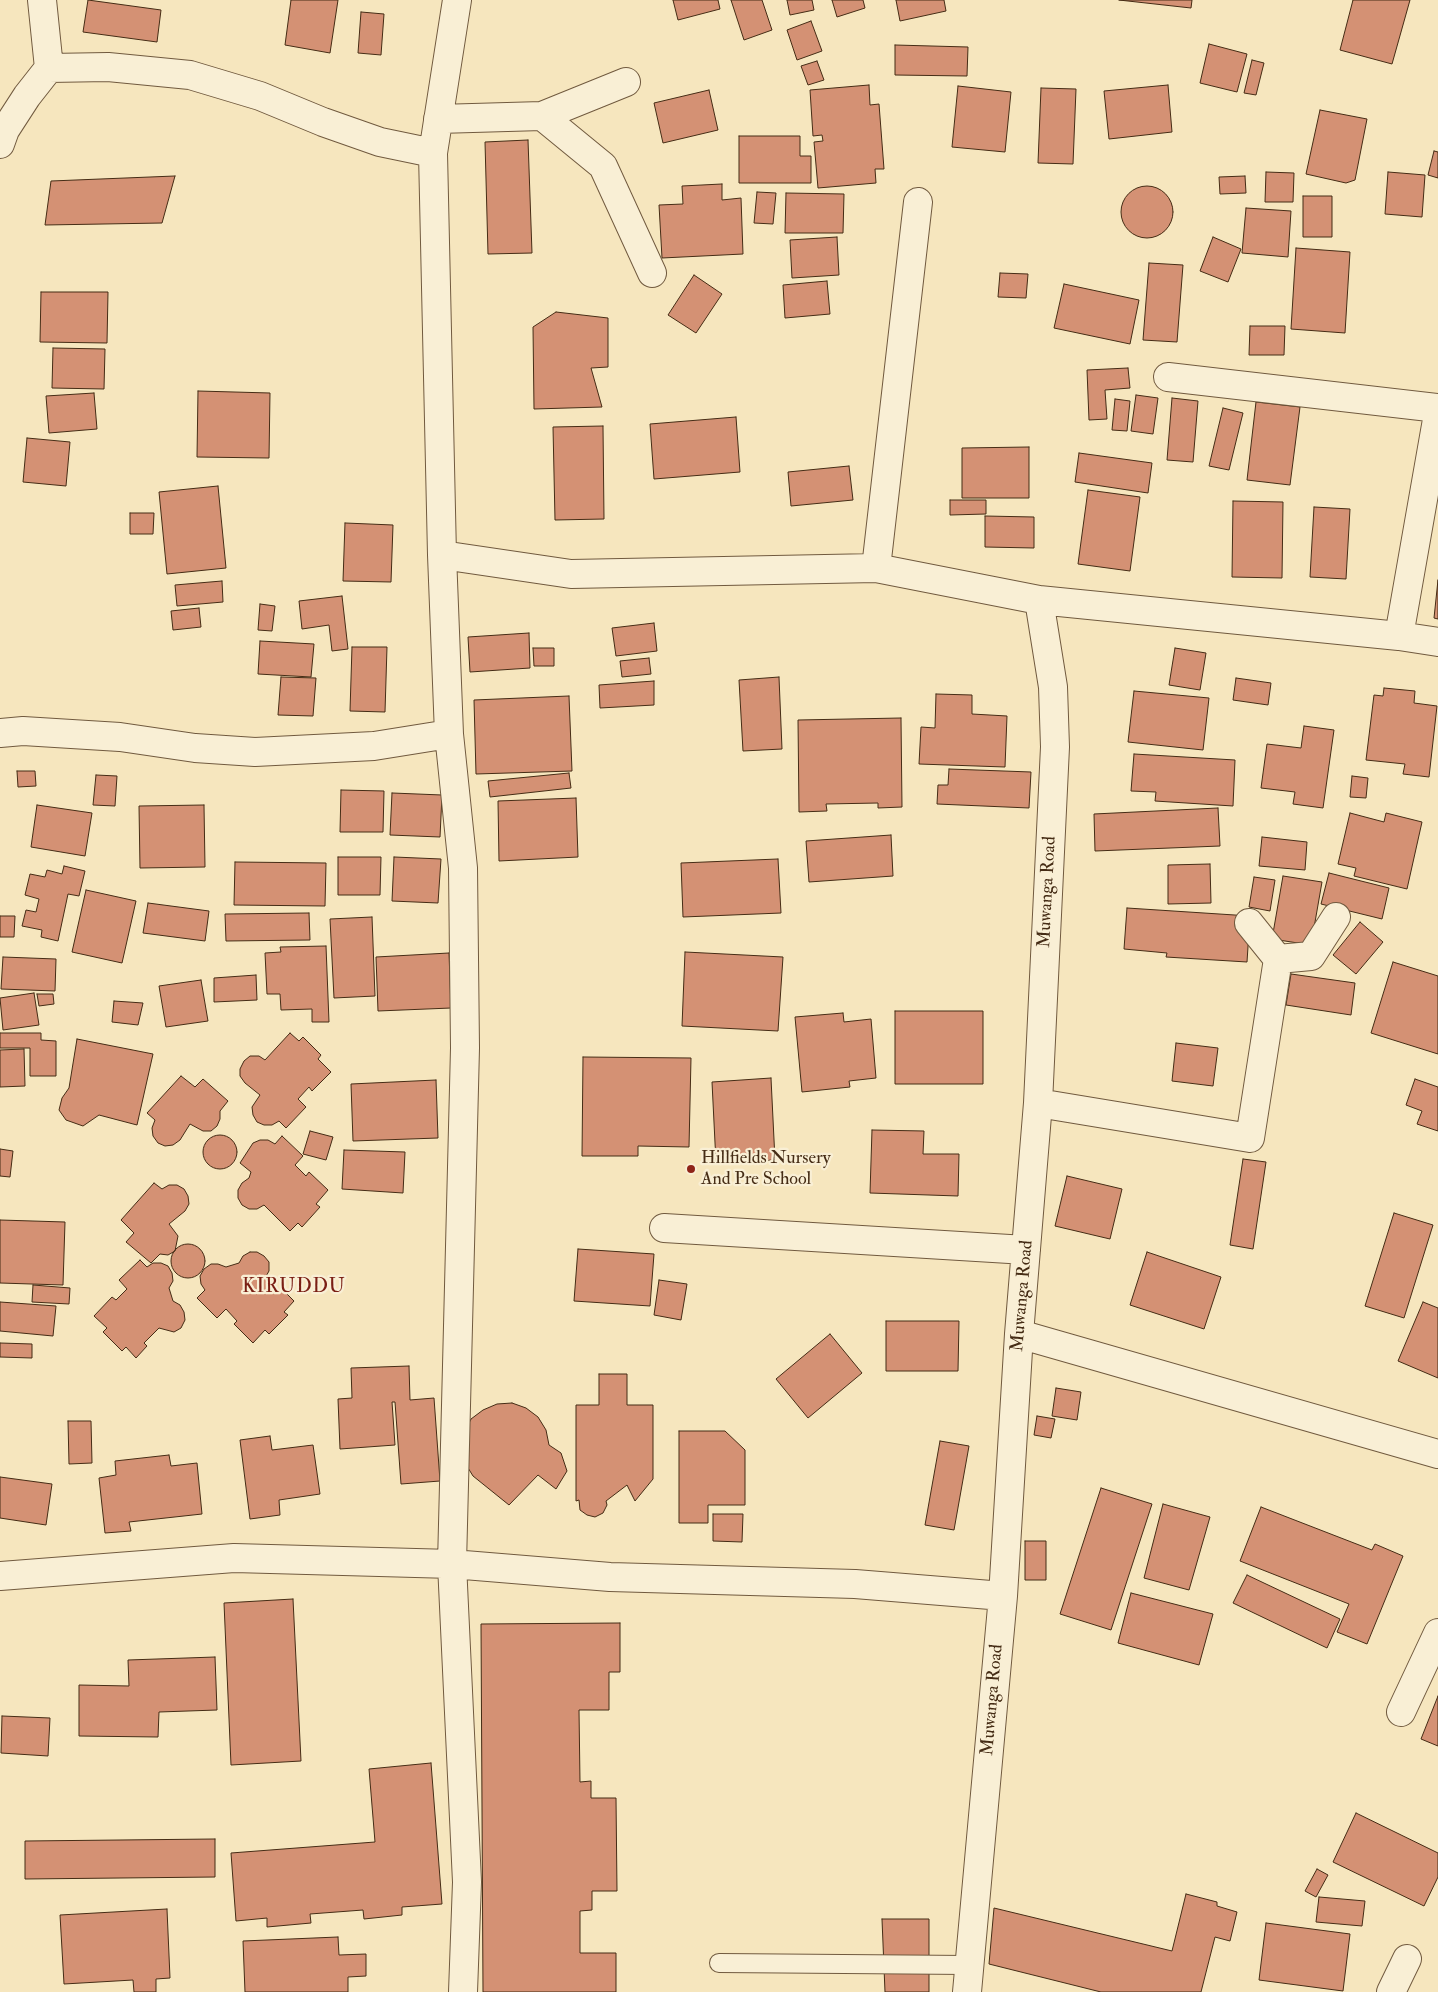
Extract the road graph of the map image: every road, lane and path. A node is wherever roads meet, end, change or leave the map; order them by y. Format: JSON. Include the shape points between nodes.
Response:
{"nodes":[{"id":1,"x":42,"y":0,"type":"edge"},
{"id":2,"x":457,"y":0,"type":"edge"},
{"id":3,"x":49,"y":68,"type":"junction"},
{"id":4,"x":626,"y":82,"type":"dead end"},
{"id":5,"x":542,"y":116,"type":"junction"},
{"id":6,"x":438,"y":119,"type":"junction"},
{"id":7,"x":0,"y":144,"type":"edge"},
{"id":8,"x":433,"y":153,"type":"junction"},
{"id":9,"x":918,"y":202,"type":"dead end"},
{"id":10,"x":652,"y":273,"type":"dead end"},
{"id":11,"x":1168,"y":377,"type":"dead end"},
{"id":12,"x":1438,"y":408,"type":"edge"},
{"id":13,"x":1438,"y":414,"type":"edge"},
{"id":14,"x":442,"y":555,"type":"junction"},
{"id":15,"x":876,"y":568,"type":"junction"},
{"id":16,"x":1039,"y":600,"type":"junction"},
{"id":17,"x":1399,"y":636,"type":"junction"},
{"id":18,"x":1438,"y":642,"type":"edge"},
{"id":19,"x":0,"y":732,"type":"edge"},
{"id":20,"x":449,"y":734,"type":"junction"},
{"id":21,"x":1336,"y":917,"type":"dead end"},
{"id":22,"x":1249,"y":923,"type":"dead end"},
{"id":23,"x":1278,"y":959,"type":"junction"},
{"id":24,"x":1038,"y":1102,"type":"junction"},
{"id":25,"x":664,"y":1228,"type":"dead end"},
{"id":26,"x":1026,"y":1250,"type":"junction"},
{"id":27,"x":1019,"y":1334,"type":"junction"},
{"id":28,"x":1438,"y":1454,"type":"edge"},
{"id":29,"x":452,"y":1564,"type":"junction"},
{"id":30,"x":0,"y":1576,"type":"edge"},
{"id":31,"x":1003,"y":1596,"type":"junction"},
{"id":32,"x":1438,"y":1633,"type":"edge"},
{"id":33,"x":1401,"y":1712,"type":"dead end"},
{"id":34,"x":1407,"y":1959,"type":"dead end"},
{"id":35,"x":719,"y":1963,"type":"dead end"},
{"id":36,"x":968,"y":1965,"type":"junction"},
{"id":37,"x":463,"y":1992,"type":"edge"},
{"id":38,"x":966,"y":1992,"type":"edge"},
{"id":39,"x":1391,"y":1992,"type":"edge"}],
"edges":[{"from":1,"to":3,"type":"street"},
{"from":2,"to":6,"type":"street"},
{"from":3,"to":7,"type":"street","via":[[26,96]]},
{"from":3,"to":8,"type":"street","via":[[108,67],[190,75],[260,96],[380,142]]},
{"from":4,"to":5,"type":"street"},
{"from":5,"to":6,"type":"street"},
{"from":5,"to":10,"type":"street","via":[[603,166]]},
{"from":6,"to":8,"type":"street"},
{"from":8,"to":14,"type":"street"},
{"from":9,"to":15,"type":"street"},
{"from":11,"to":12,"type":"street"},
{"from":13,"to":17,"type":"street"},
{"from":14,"to":15,"type":"street","via":[[571,574]]},
{"from":14,"to":20,"type":"street"},
{"from":15,"to":16,"type":"street"},
{"from":16,"to":17,"type":"street"},
{"from":16,"to":24,"type":"street","name":"Muwanga Road","via":[[1053,687],[1055,747]]},
{"from":17,"to":18,"type":"street"},
{"from":19,"to":20,"type":"street","via":[[120,737],[195,748],[255,752],[374,746]]},
{"from":20,"to":29,"type":"street","via":[[463,868],[465,1048]]},
{"from":21,"to":23,"type":"street","via":[[1311,956]]},
{"from":22,"to":23,"type":"street"},
{"from":23,"to":24,"type":"street","via":[[1250,1138]]},
{"from":24,"to":26,"type":"street","name":"Muwanga Road"},
{"from":25,"to":26,"type":"street"},
{"from":26,"to":27,"type":"street","name":"Muwanga Road"},
{"from":27,"to":28,"type":"street"},
{"from":27,"to":31,"type":"street","name":"Muwanga Road"},
{"from":29,"to":30,"type":"street","via":[[234,1558]]},
{"from":29,"to":31,"type":"street","via":[[610,1577],[855,1584]]},
{"from":29,"to":37,"type":"street","via":[[467,1882]]},
{"from":31,"to":36,"type":"street","name":"Muwanga Road"},
{"from":32,"to":33,"type":"street"},
{"from":34,"to":39,"type":"street"},
{"from":35,"to":36,"type":"lane"},
{"from":36,"to":38,"type":"street","name":"Muwanga Road"}]}
